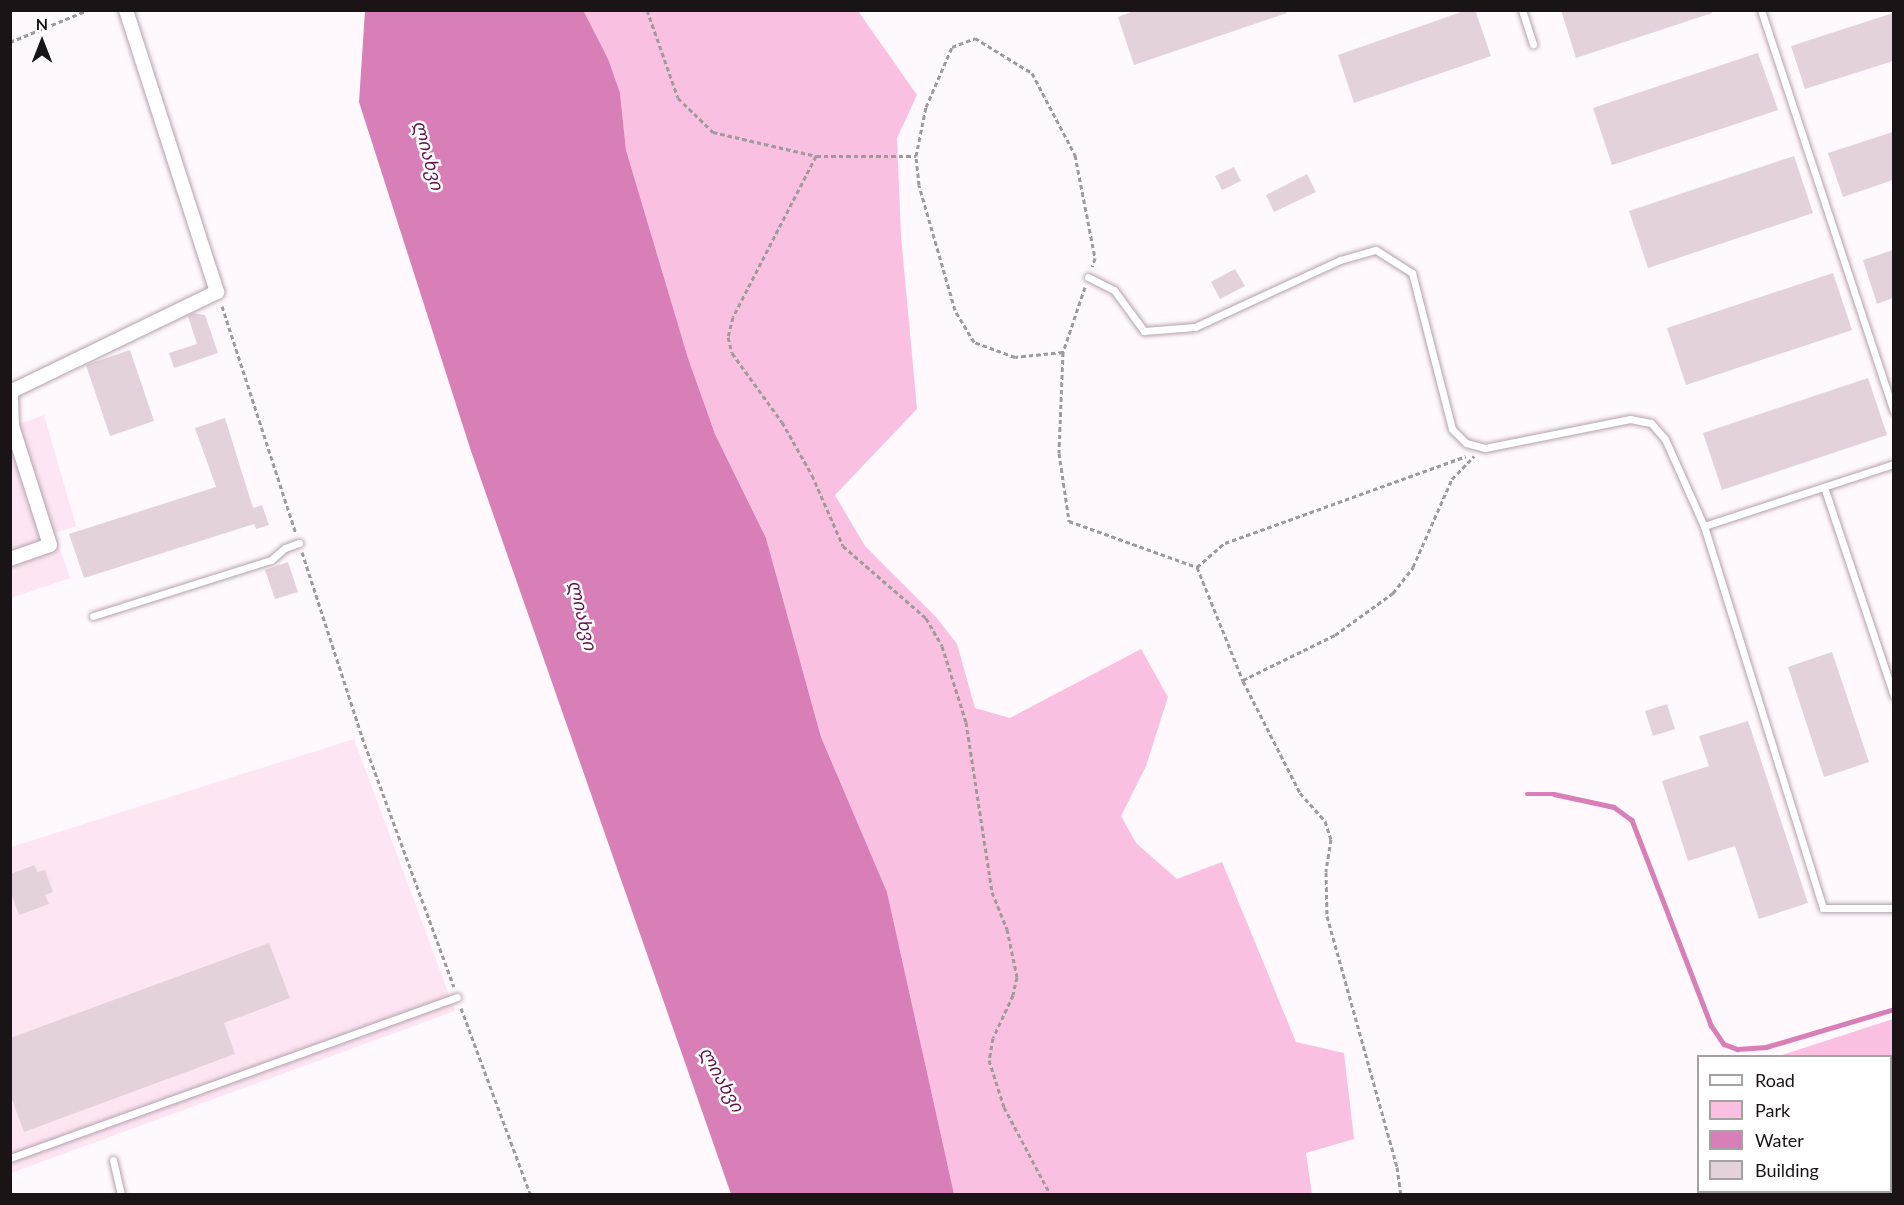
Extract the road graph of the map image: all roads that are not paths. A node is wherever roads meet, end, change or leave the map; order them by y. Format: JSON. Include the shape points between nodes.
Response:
{"nodes":[{"id":1,"x":126,"y":10,"type":"edge"},
{"id":2,"x":1522,"y":10,"type":"edge"},
{"id":3,"x":1761,"y":10,"type":"edge"},
{"id":4,"x":1533,"y":44,"type":"dead end"},
{"id":5,"x":1088,"y":278,"type":"road end"},
{"id":6,"x":11,"y":392,"type":"edge"},
{"id":7,"x":1893,"y":411,"type":"edge"},
{"id":8,"x":1893,"y":464,"type":"edge"},
{"id":9,"x":1824,"y":487,"type":"junction"},
{"id":10,"x":1704,"y":526,"type":"junction"},
{"id":11,"x":299,"y":543,"type":"road end"},
{"id":12,"x":10,"y":559,"type":"edge"},
{"id":13,"x":93,"y":616,"type":"dead end"},
{"id":14,"x":1893,"y":696,"type":"edge"},
{"id":15,"x":1893,"y":908,"type":"edge"},
{"id":16,"x":457,"y":997,"type":"road end"},
{"id":17,"x":10,"y":1158,"type":"edge"},
{"id":18,"x":113,"y":1160,"type":"dead end"},
{"id":19,"x":121,"y":1194,"type":"edge"}],
"edges":[{"from":1,"to":6,"type":"street","via":[[218,292]]},
{"from":2,"to":4,"type":"lane"},
{"from":3,"to":7,"type":"lane"},
{"from":5,"to":10,"type":"lane","via":[[1114,290],[1144,331],[1195,327],[1340,260],[1376,250],[1412,273],[1452,429],[1466,443],[1485,448],[1630,419],[1651,423],[1665,439]]},
{"from":6,"to":12,"type":"street","via":[[12,426],[50,545]]},
{"from":8,"to":9,"type":"lane"},
{"from":9,"to":10,"type":"lane"},
{"from":9,"to":14,"type":"lane"},
{"from":10,"to":15,"type":"lane","via":[[1823,908]]},
{"from":11,"to":13,"type":"lane","via":[[285,548],[272,560]]},
{"from":16,"to":17,"type":"lane"},
{"from":18,"to":19,"type":"lane"}]}
